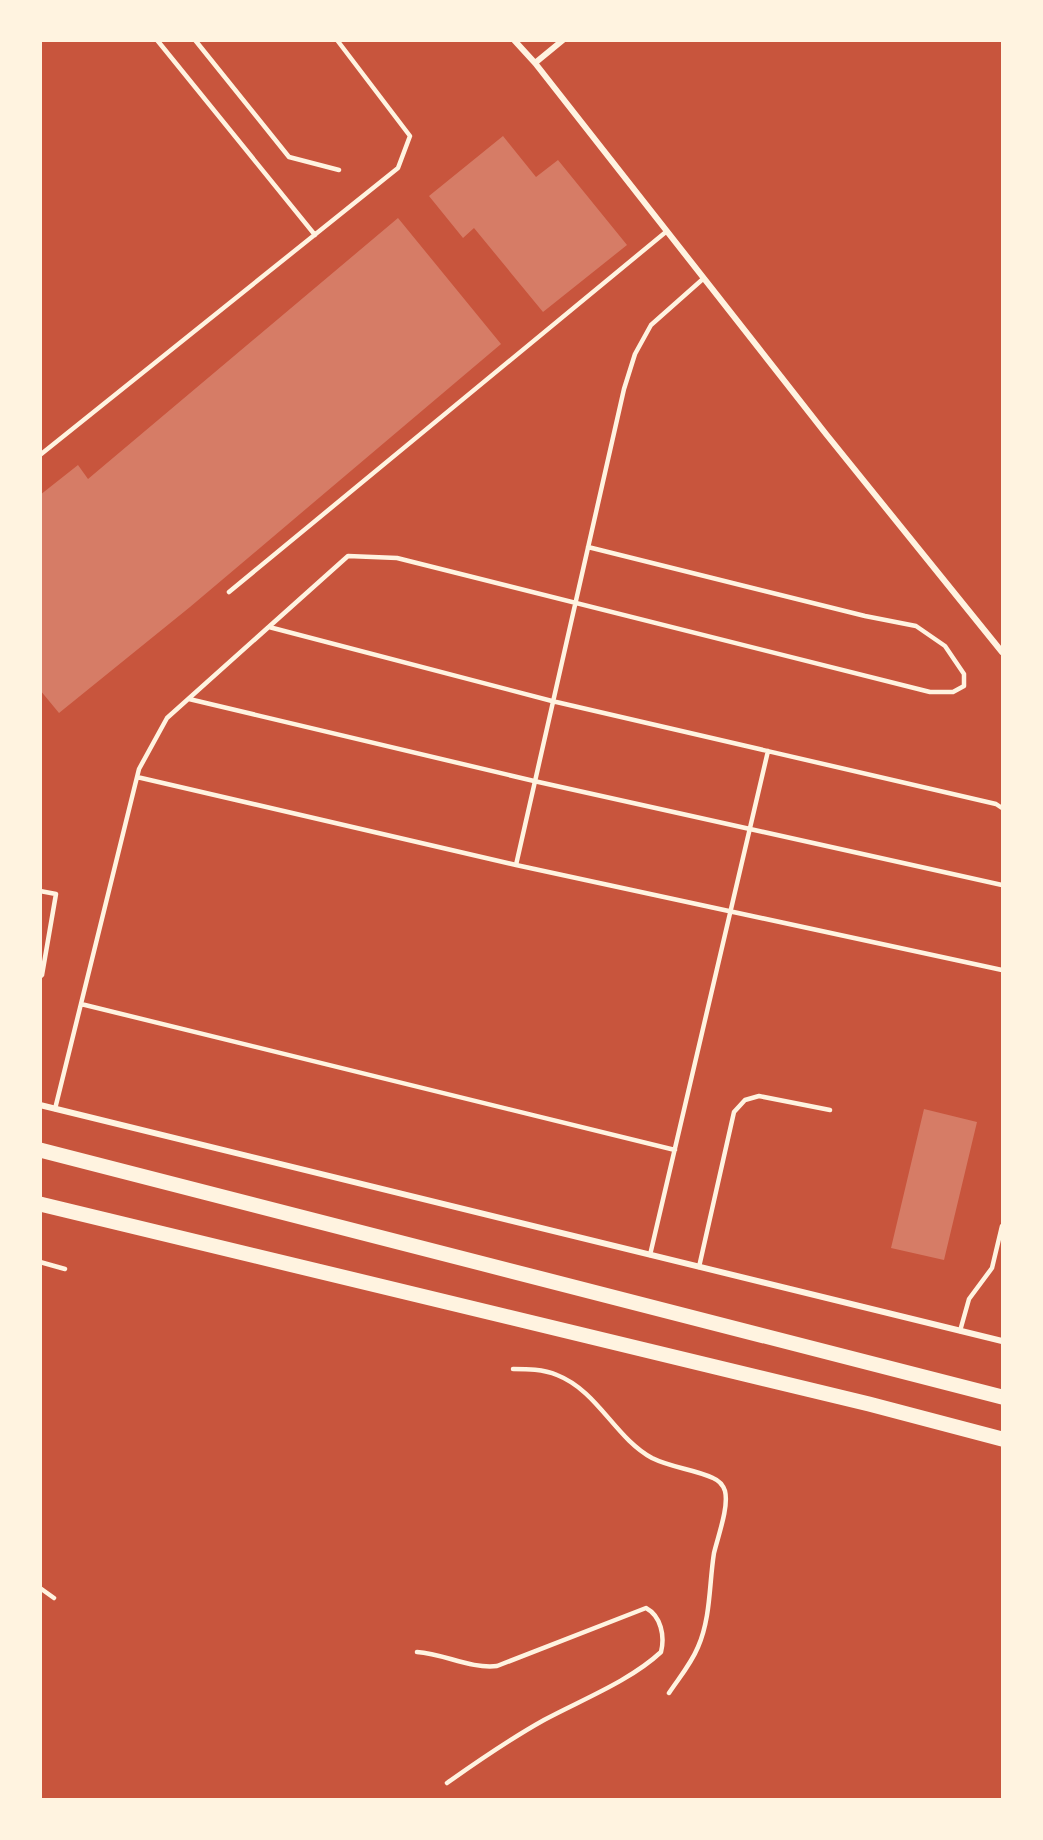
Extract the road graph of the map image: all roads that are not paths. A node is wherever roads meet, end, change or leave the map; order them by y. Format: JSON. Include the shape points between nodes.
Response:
{"nodes":[{"id":1,"x":157,"y":40,"type":"edge"},
{"id":2,"x":195,"y":40,"type":"edge"},
{"id":3,"x":337,"y":40,"type":"edge"},
{"id":4,"x":514,"y":40,"type":"edge"},
{"id":5,"x":563,"y":40,"type":"edge"},
{"id":6,"x":535,"y":63,"type":"junction"},
{"id":7,"x":339,"y":170,"type":"dead end"},
{"id":8,"x":667,"y":231,"type":"junction"},
{"id":9,"x":315,"y":235,"type":"junction"},
{"id":10,"x":704,"y":278,"type":"junction"},
{"id":11,"x":40,"y":455,"type":"edge"},
{"id":12,"x":588,"y":547,"type":"junction"},
{"id":13,"x":229,"y":592,"type":"dead end"},
{"id":14,"x":575,"y":604,"type":"junction"},
{"id":15,"x":269,"y":627,"type":"junction"},
{"id":16,"x":1002,"y":652,"type":"edge"},
{"id":17,"x":189,"y":699,"type":"junction"},
{"id":18,"x":552,"y":701,"type":"junction"},
{"id":19,"x":768,"y":751,"type":"junction"},
{"id":20,"x":137,"y":777,"type":"junction"},
{"id":21,"x":534,"y":781,"type":"junction"},
{"id":22,"x":1002,"y":808,"type":"edge"},
{"id":23,"x":750,"y":829,"type":"junction"},
{"id":24,"x":516,"y":865,"type":"junction"},
{"id":25,"x":1002,"y":885,"type":"edge"},
{"id":26,"x":40,"y":891,"type":"edge"},
{"id":27,"x":730,"y":912,"type":"junction"},
{"id":28,"x":1002,"y":970,"type":"edge"},
{"id":29,"x":40,"y":977,"type":"edge"},
{"id":30,"x":81,"y":1004,"type":"junction"},
{"id":31,"x":40,"y":1105,"type":"edge"},
{"id":32,"x":55,"y":1109,"type":"junction"},
{"id":33,"x":830,"y":1110,"type":"dead end"},
{"id":34,"x":40,"y":1150,"type":"edge"},
{"id":35,"x":675,"y":1150,"type":"junction"},
{"id":36,"x":40,"y":1204,"type":"edge"},
{"id":37,"x":1002,"y":1226,"type":"edge"},
{"id":38,"x":650,"y":1255,"type":"junction"},
{"id":39,"x":40,"y":1262,"type":"edge"},
{"id":40,"x":699,"y":1267,"type":"junction"},
{"id":41,"x":65,"y":1269,"type":"dead end"},
{"id":42,"x":960,"y":1331,"type":"junction"},
{"id":43,"x":1002,"y":1341,"type":"edge"},
{"id":44,"x":513,"y":1369,"type":"dead end"},
{"id":45,"x":1002,"y":1397,"type":"edge"},
{"id":46,"x":1002,"y":1439,"type":"edge"},
{"id":47,"x":40,"y":1588,"type":"edge"},
{"id":48,"x":54,"y":1598,"type":"dead end"},
{"id":49,"x":417,"y":1652,"type":"dead end"},
{"id":50,"x":669,"y":1693,"type":"dead end"},
{"id":51,"x":447,"y":1784,"type":"dead end"}],
"edges":[{"from":1,"to":9,"type":"lane"},
{"from":2,"to":7,"type":"lane","via":[[289,157]]},
{"from":3,"to":9,"type":"lane","via":[[410,136],[398,168]]},
{"from":4,"to":6,"type":"street"},
{"from":5,"to":6,"type":"street"},
{"from":6,"to":8,"type":"street"},
{"from":8,"to":10,"type":"street"},
{"from":8,"to":13,"type":"lane"},
{"from":9,"to":11,"type":"lane"},
{"from":10,"to":12,"type":"lane","via":[[651,325],[635,354]]},
{"from":10,"to":16,"type":"street"},
{"from":12,"to":14,"type":"lane"},
{"from":12,"to":14,"type":"lane","via":[[916,626],[945,646],[964,674],[964,686],[952,692],[930,692]]},
{"from":14,"to":15,"type":"lane","via":[[397,558],[348,556]]},
{"from":14,"to":18,"type":"lane"},
{"from":15,"to":17,"type":"lane"},
{"from":15,"to":18,"type":"lane"},
{"from":17,"to":20,"type":"lane","via":[[167,718]]},
{"from":17,"to":21,"type":"lane"},
{"from":18,"to":19,"type":"lane"},
{"from":18,"to":21,"type":"lane"},
{"from":19,"to":22,"type":"lane"},
{"from":19,"to":23,"type":"lane"},
{"from":20,"to":24,"type":"lane"},
{"from":20,"to":30,"type":"lane"},
{"from":21,"to":23,"type":"lane"},
{"from":21,"to":24,"type":"lane"},
{"from":23,"to":25,"type":"lane"},
{"from":23,"to":27,"type":"lane"},
{"from":24,"to":27,"type":"lane"},
{"from":26,"to":29,"type":"lane","via":[[56,894]]},
{"from":27,"to":28,"type":"lane"},
{"from":27,"to":35,"type":"lane"},
{"from":30,"to":32,"type":"lane"},
{"from":30,"to":35,"type":"lane"},
{"from":31,"to":32,"type":"street"},
{"from":32,"to":38,"type":"street"},
{"from":33,"to":40,"type":"lane","via":[[759,1096],[745,1100],[734,1112]]},
{"from":34,"to":45,"type":"main road"},
{"from":35,"to":38,"type":"lane"},
{"from":36,"to":46,"type":"main road"},
{"from":37,"to":42,"type":"lane","via":[[992,1268],[969,1299]]},
{"from":38,"to":40,"type":"street"},
{"from":39,"to":41,"type":"lane"},
{"from":40,"to":42,"type":"street"},
{"from":42,"to":43,"type":"street"},
{"from":44,"to":50,"type":"lane","via":[[548,1372],[569,1380],[642,1451],[680,1469],[713,1478],[724,1488],[726,1500],[703,1632],[690,1662]]},
{"from":47,"to":48,"type":"lane"},
{"from":49,"to":51,"type":"lane","via":[[474,1666],[497,1666],[646,1608],[656,1618],[662,1635],[661,1652],[654,1658],[542,1721]]}]}
